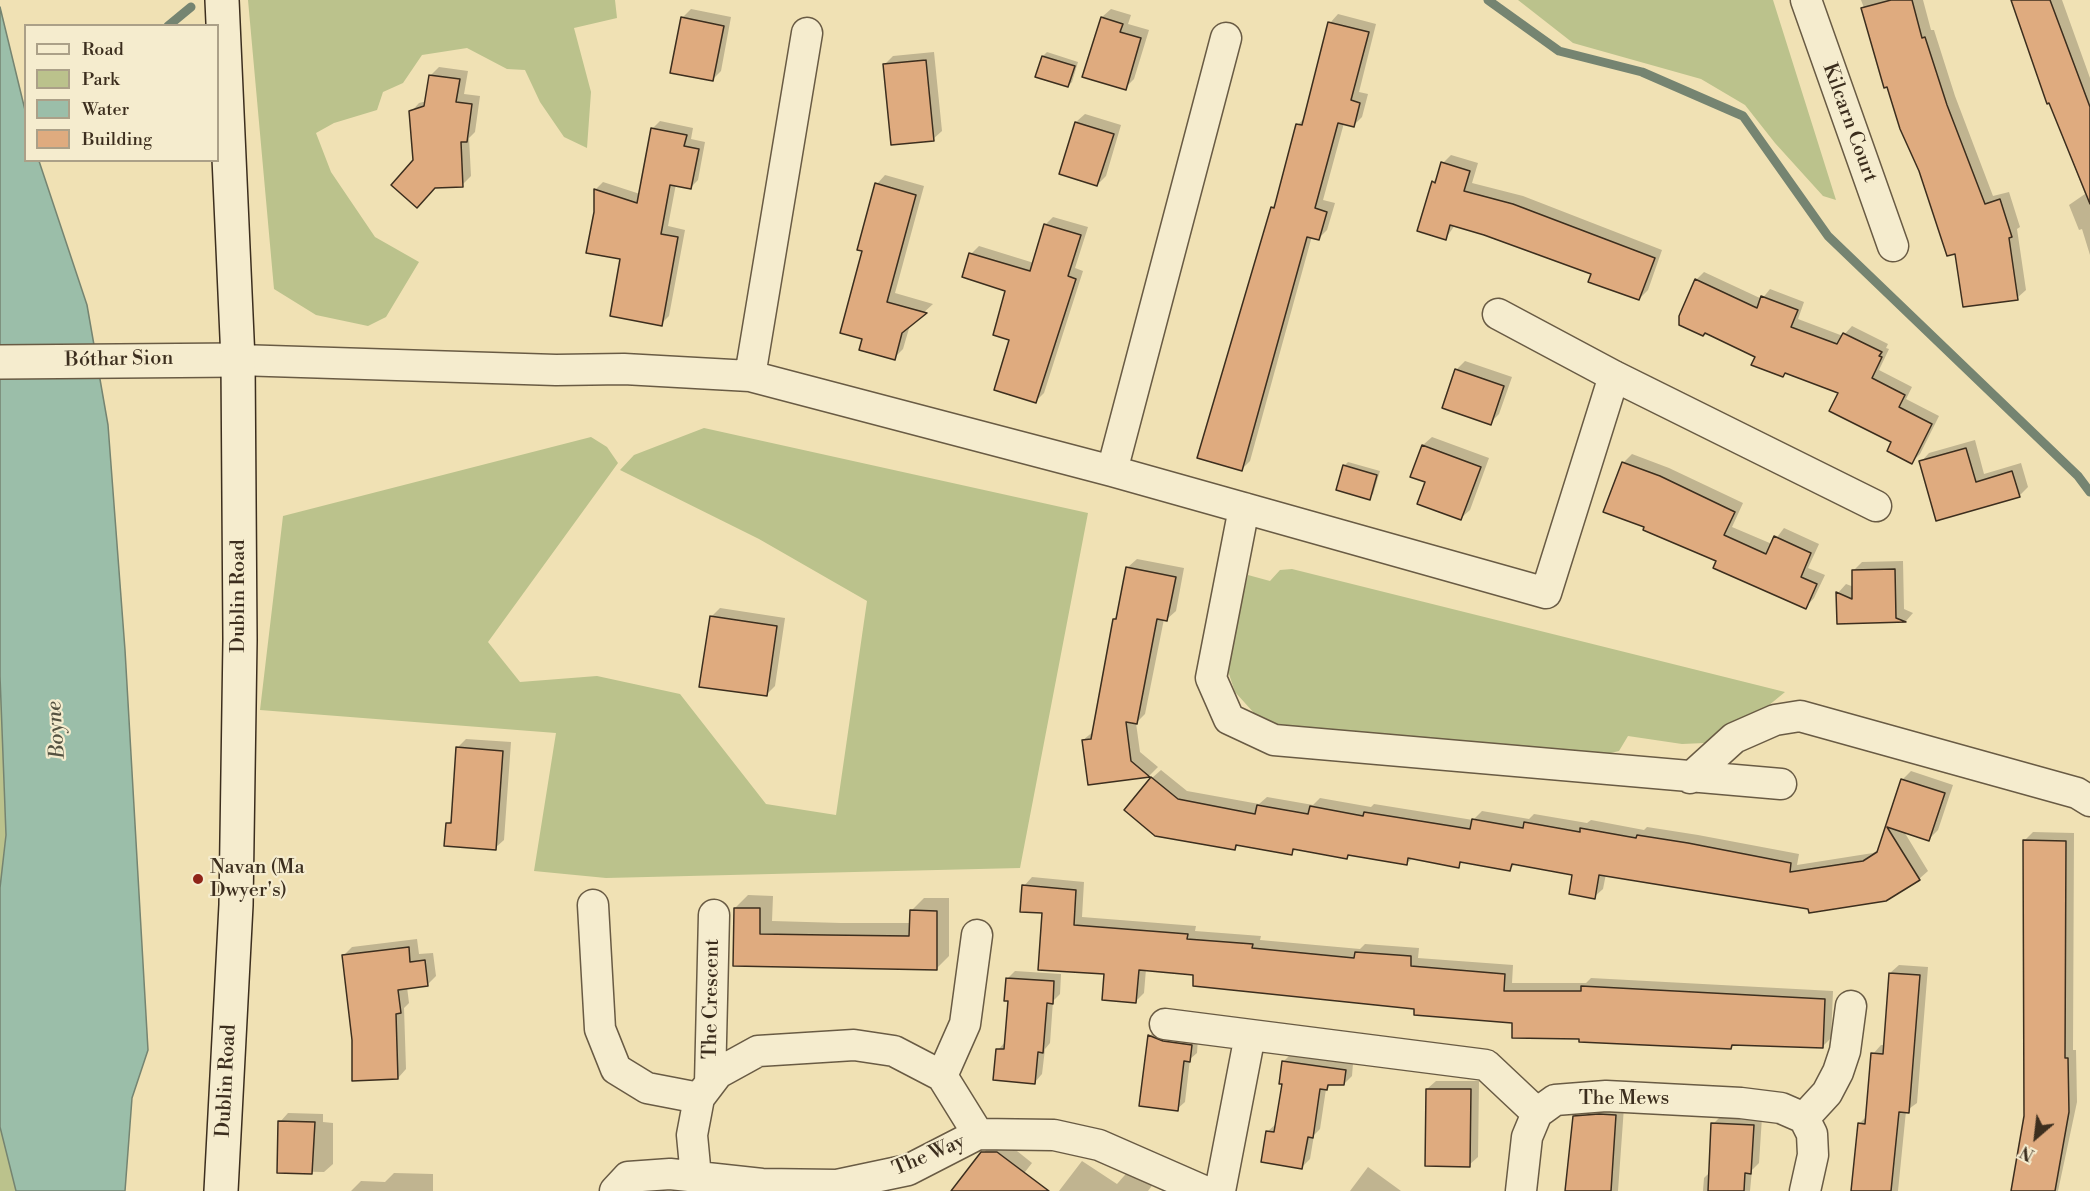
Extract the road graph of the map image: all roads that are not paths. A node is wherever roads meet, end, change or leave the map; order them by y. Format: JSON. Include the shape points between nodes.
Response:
{"nodes":[{"id":1,"x":222,"y":0,"type":"edge"},
{"id":2,"x":1806,"y":0,"type":"edge"},
{"id":3,"x":807,"y":33,"type":"dead end"},
{"id":4,"x":1226,"y":38,"type":"dead end"},
{"id":5,"x":1893,"y":246,"type":"dead end"},
{"id":6,"x":1498,"y":314,"type":"dead end"},
{"id":7,"x":238,"y":360,"type":"junction"},
{"id":8,"x":0,"y":362,"type":"edge"},
{"id":9,"x":750,"y":376,"type":"junction"},
{"id":10,"x":1614,"y":376,"type":"junction"},
{"id":11,"x":1112,"y":471,"type":"junction"},
{"id":12,"x":1876,"y":506,"type":"dead end"},
{"id":13,"x":1244,"y":508,"type":"junction"},
{"id":14,"x":1690,"y":778,"type":"junction"},
{"id":15,"x":1781,"y":784,"type":"dead end"},
{"id":16,"x":2090,"y":801,"type":"edge"},
{"id":17,"x":593,"y":905,"type":"dead end"},
{"id":18,"x":714,"y":915,"type":"dead end"},
{"id":19,"x":977,"y":935,"type":"dead end"},
{"id":20,"x":1851,"y":1006,"type":"dead end"},
{"id":21,"x":1165,"y":1024,"type":"dead end"},
{"id":22,"x":1250,"y":1035,"type":"junction"},
{"id":23,"x":942,"y":1076,"type":"junction"},
{"id":24,"x":704,"y":1091,"type":"junction"},
{"id":25,"x":1537,"y":1113,"type":"junction"},
{"id":26,"x":1804,"y":1118,"type":"junction"},
{"id":27,"x":978,"y":1134,"type":"junction"},
{"id":28,"x":696,"y":1177,"type":"junction"},
{"id":29,"x":221,"y":1191,"type":"edge"},
{"id":30,"x":615,"y":1191,"type":"edge"},
{"id":31,"x":1204,"y":1191,"type":"edge"},
{"id":32,"x":1220,"y":1191,"type":"edge"},
{"id":33,"x":1521,"y":1191,"type":"edge"},
{"id":34,"x":1805,"y":1191,"type":"edge"}],
"edges":[{"from":1,"to":7,"type":"main road","name":"Dublin Road"},
{"from":2,"to":5,"type":"street","name":"Kilcarn Court"},
{"from":3,"to":9,"type":"street"},
{"from":4,"to":11,"type":"street"},
{"from":6,"to":10,"type":"street"},
{"from":7,"to":8,"type":"main road","name":"Bóthar Sion"},
{"from":7,"to":9,"type":"street","via":[[624,369]]},
{"from":7,"to":29,"type":"main road","name":"Dublin Road","via":[[240,640],[236,904]]},
{"from":9,"to":11,"type":"street"},
{"from":10,"to":12,"type":"street"},
{"from":10,"to":13,"type":"street","via":[[1546,593]]},
{"from":11,"to":13,"type":"street"},
{"from":13,"to":14,"type":"street","via":[[1211,678],[1229,719],[1274,740]]},
{"from":14,"to":15,"type":"street"},
{"from":14,"to":16,"type":"street","via":[[1734,738],[1776,720],[1800,716],[2077,793]]},
{"from":17,"to":24,"type":"street","via":[[600,1029],[616,1069],[647,1088]]},
{"from":18,"to":24,"type":"street","name":"The Crescent"},
{"from":19,"to":23,"type":"street","via":[[966,1024]]},
{"from":20,"to":26,"type":"street","via":[[1838,1072],[1827,1093]]},
{"from":21,"to":22,"type":"street"},
{"from":22,"to":25,"type":"street","via":[[1486,1065]]},
{"from":22,"to":32,"type":"street"},
{"from":23,"to":24,"type":"street","name":"The Crescent","via":[[894,1051],[854,1045],[758,1052],[718,1073]]},
{"from":23,"to":27,"type":"street"},
{"from":24,"to":28,"type":"street","name":"The Crescent","via":[[692,1136]]},
{"from":25,"to":26,"type":"street","name":"The Mews","via":[[1555,1100],[1606,1096],[1741,1103],[1781,1108]]},
{"from":25,"to":33,"type":"street","via":[[1527,1137]]},
{"from":26,"to":34,"type":"street","via":[[1812,1134],[1813,1155]]},
{"from":27,"to":28,"type":"street","name":"The Way","via":[[908,1170],[837,1185],[762,1184]]},
{"from":27,"to":31,"type":"street","name":"The Way","via":[[1054,1135],[1099,1145]]},
{"from":28,"to":30,"type":"street","name":"The Way","via":[[628,1177]]}]}
